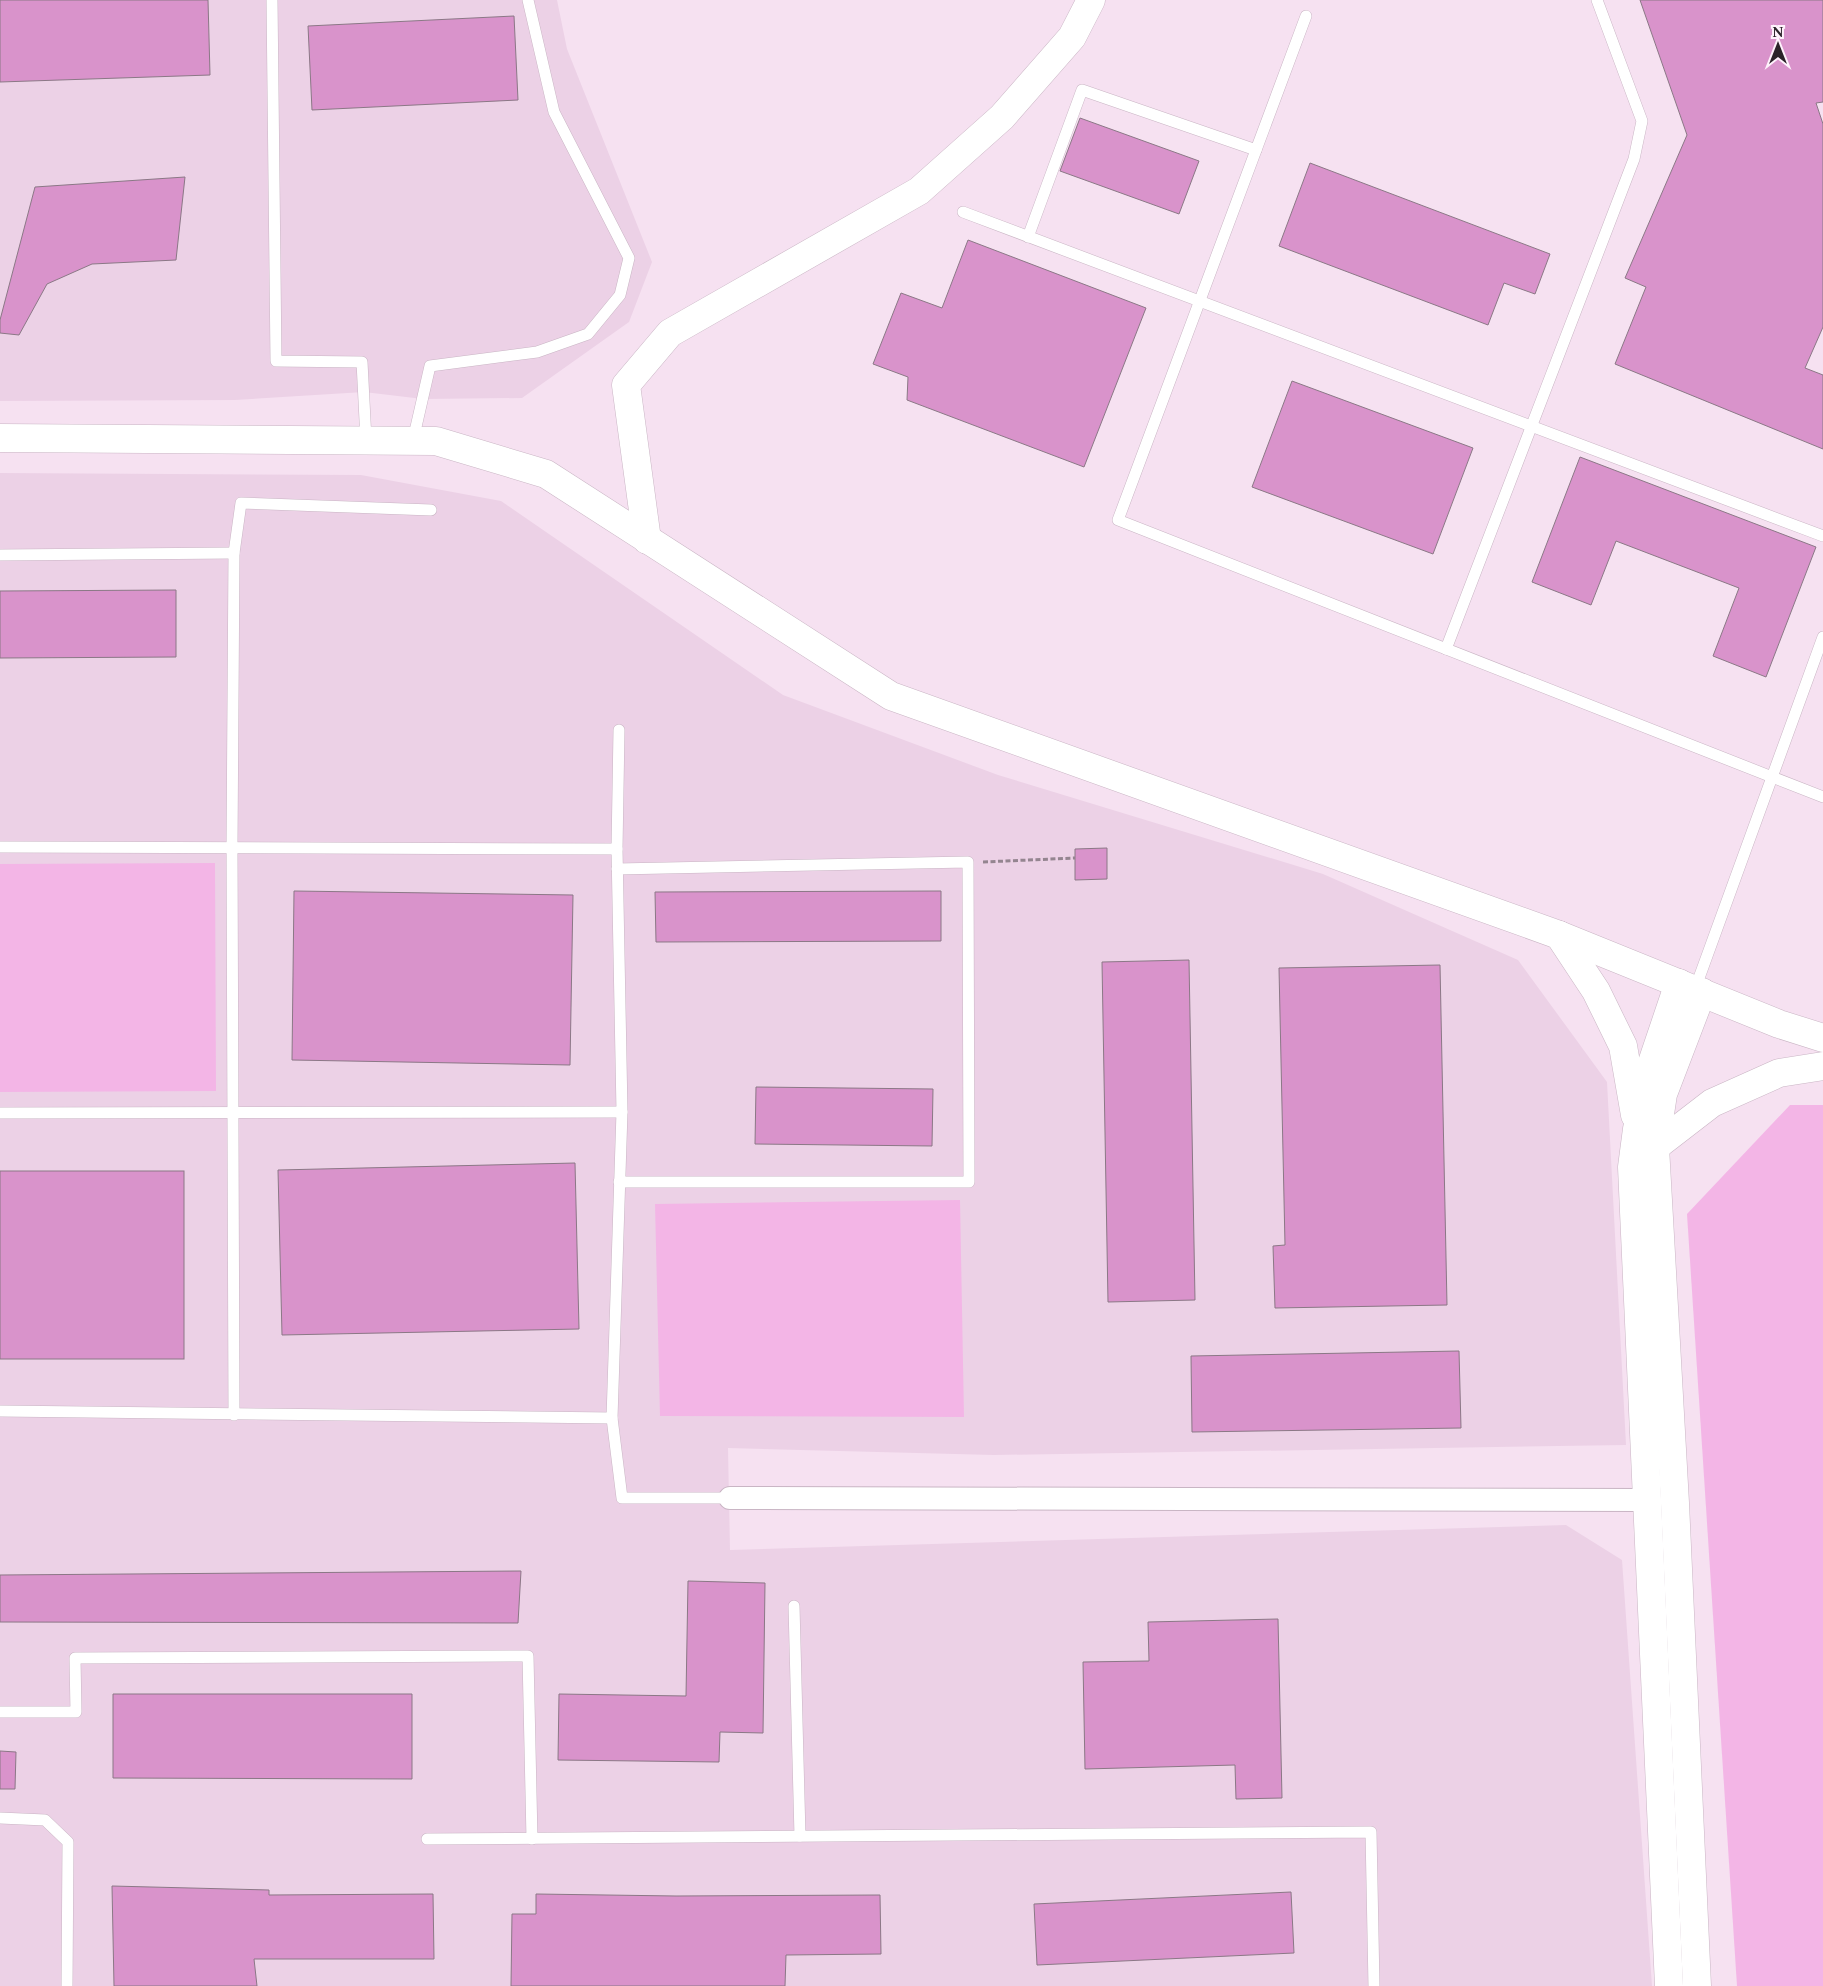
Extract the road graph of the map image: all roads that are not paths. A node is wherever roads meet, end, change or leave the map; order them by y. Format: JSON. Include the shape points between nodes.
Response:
{"nodes":[{"id":1,"x":272,"y":0,"type":"edge"},
{"id":2,"x":528,"y":0,"type":"edge"},
{"id":3,"x":1091,"y":0,"type":"edge"},
{"id":4,"x":1597,"y":0,"type":"edge"},
{"id":5,"x":1306,"y":16,"type":"dead end"},
{"id":6,"x":1256,"y":150,"type":"junction"},
{"id":7,"x":963,"y":212,"type":"dead end"},
{"id":8,"x":1028,"y":237,"type":"junction"},
{"id":9,"x":1200,"y":301,"type":"junction"},
{"id":10,"x":1531,"y":426,"type":"junction"},
{"id":11,"x":0,"y":438,"type":"edge"},
{"id":12,"x":366,"y":440,"type":"junction"},
{"id":13,"x":413,"y":440,"type":"junction"},
{"id":14,"x":431,"y":510,"type":"dead end"},
{"id":15,"x":1823,"y":536,"type":"edge"},
{"id":16,"x":648,"y":540,"type":"junction"},
{"id":17,"x":234,"y":554,"type":"junction"},
{"id":18,"x":0,"y":555,"type":"edge"},
{"id":19,"x":1823,"y":637,"type":"edge"},
{"id":20,"x":1446,"y":648,"type":"junction"},
{"id":21,"x":619,"y":730,"type":"dead end"},
{"id":22,"x":1772,"y":777,"type":"junction"},
{"id":23,"x":1823,"y":797,"type":"edge"},
{"id":24,"x":0,"y":846,"type":"edge"},
{"id":25,"x":232,"y":846,"type":"junction"},
{"id":26,"x":617,"y":849,"type":"junction"},
{"id":27,"x":617,"y":869,"type":"junction"},
{"id":28,"x":1559,"y":935,"type":"junction"},
{"id":29,"x":1692,"y":988,"type":"junction"},
{"id":30,"x":1823,"y":1038,"type":"edge"},
{"id":31,"x":1823,"y":1066,"type":"edge"},
{"id":32,"x":233,"y":1112,"type":"junction"},
{"id":33,"x":622,"y":1112,"type":"junction"},
{"id":34,"x":0,"y":1113,"type":"edge"},
{"id":35,"x":1646,"y":1138,"type":"junction"},
{"id":36,"x":619,"y":1182,"type":"junction"},
{"id":37,"x":0,"y":1411,"type":"edge"},
{"id":38,"x":234,"y":1415,"type":"junction"},
{"id":39,"x":612,"y":1418,"type":"junction"},
{"id":40,"x":730,"y":1498,"type":"joint"},
{"id":41,"x":1647,"y":1500,"type":"junction"},
{"id":42,"x":794,"y":1606,"type":"dead end"},
{"id":43,"x":0,"y":1712,"type":"edge"},
{"id":44,"x":0,"y":1818,"type":"edge"},
{"id":45,"x":800,"y":1836,"type":"junction"},
{"id":46,"x":427,"y":1839,"type":"dead end"},
{"id":47,"x":532,"y":1839,"type":"junction"},
{"id":48,"x":67,"y":1986,"type":"edge"},
{"id":49,"x":1374,"y":1986,"type":"edge"},
{"id":50,"x":1669,"y":1986,"type":"edge"},
{"id":51,"x":1697,"y":1986,"type":"edge"}],
"edges":[{"from":1,"to":12,"type":"lane","via":[[276,361],[362,362]]},
{"from":2,"to":13,"type":"lane","via":[[554,112],[629,258],[620,295],[588,334],[537,352],[430,366]]},
{"from":3,"to":16,"type":"street","via":[[1072,37],[1002,117],[919,191],[670,333],[626,385]]},
{"from":4,"to":10,"type":"lane","via":[[1642,121],[1634,159]]},
{"from":5,"to":6,"type":"lane"},
{"from":6,"to":8,"type":"lane","via":[[1082,90]]},
{"from":6,"to":9,"type":"lane"},
{"from":7,"to":8,"type":"lane"},
{"from":8,"to":9,"type":"lane"},
{"from":9,"to":10,"type":"lane"},
{"from":9,"to":20,"type":"lane","via":[[1118,520]]},
{"from":10,"to":15,"type":"lane"},
{"from":10,"to":20,"type":"lane"},
{"from":11,"to":12,"type":"street"},
{"from":12,"to":13,"type":"street"},
{"from":13,"to":16,"type":"street","via":[[436,441],[546,474]]},
{"from":14,"to":17,"type":"lane","via":[[241,503]]},
{"from":16,"to":28,"type":"street","via":[[891,696]]},
{"from":17,"to":18,"type":"lane"},
{"from":17,"to":25,"type":"lane"},
{"from":19,"to":22,"type":"lane"},
{"from":20,"to":22,"type":"lane"},
{"from":21,"to":26,"type":"lane"},
{"from":22,"to":23,"type":"lane"},
{"from":22,"to":29,"type":"lane"},
{"from":24,"to":25,"type":"lane"},
{"from":25,"to":26,"type":"lane"},
{"from":25,"to":32,"type":"lane"},
{"from":26,"to":27,"type":"lane"},
{"from":27,"to":33,"type":"lane"},
{"from":27,"to":36,"type":"lane","via":[[968,862],[969,1182]]},
{"from":28,"to":29,"type":"street"},
{"from":28,"to":35,"type":"street","via":[[1596,991],[1623,1046]]},
{"from":29,"to":30,"type":"street","via":[[1779,1024]]},
{"from":29,"to":35,"type":"street","via":[[1663,1094]]},
{"from":31,"to":35,"type":"street","via":[[1779,1073]]},
{"from":32,"to":33,"type":"lane"},
{"from":32,"to":34,"type":"lane"},
{"from":32,"to":38,"type":"lane"},
{"from":33,"to":36,"type":"lane"},
{"from":35,"to":41,"type":"street","via":[[1632,1167]]},
{"from":35,"to":51,"type":"street","via":[[1676,1504]]},
{"from":36,"to":39,"type":"lane"},
{"from":37,"to":38,"type":"lane"},
{"from":38,"to":39,"type":"lane"},
{"from":39,"to":40,"type":"lane","via":[[622,1498]]},
{"from":40,"to":41,"type":"street"},
{"from":41,"to":50,"type":"street"},
{"from":42,"to":45,"type":"lane"},
{"from":43,"to":47,"type":"lane","via":[[76,1712],[75,1658],[528,1656]]},
{"from":44,"to":48,"type":"lane","via":[[46,1820],[68,1842]]},
{"from":45,"to":47,"type":"lane"},
{"from":45,"to":49,"type":"lane","via":[[1371,1832]]},
{"from":46,"to":47,"type":"lane"}]}
